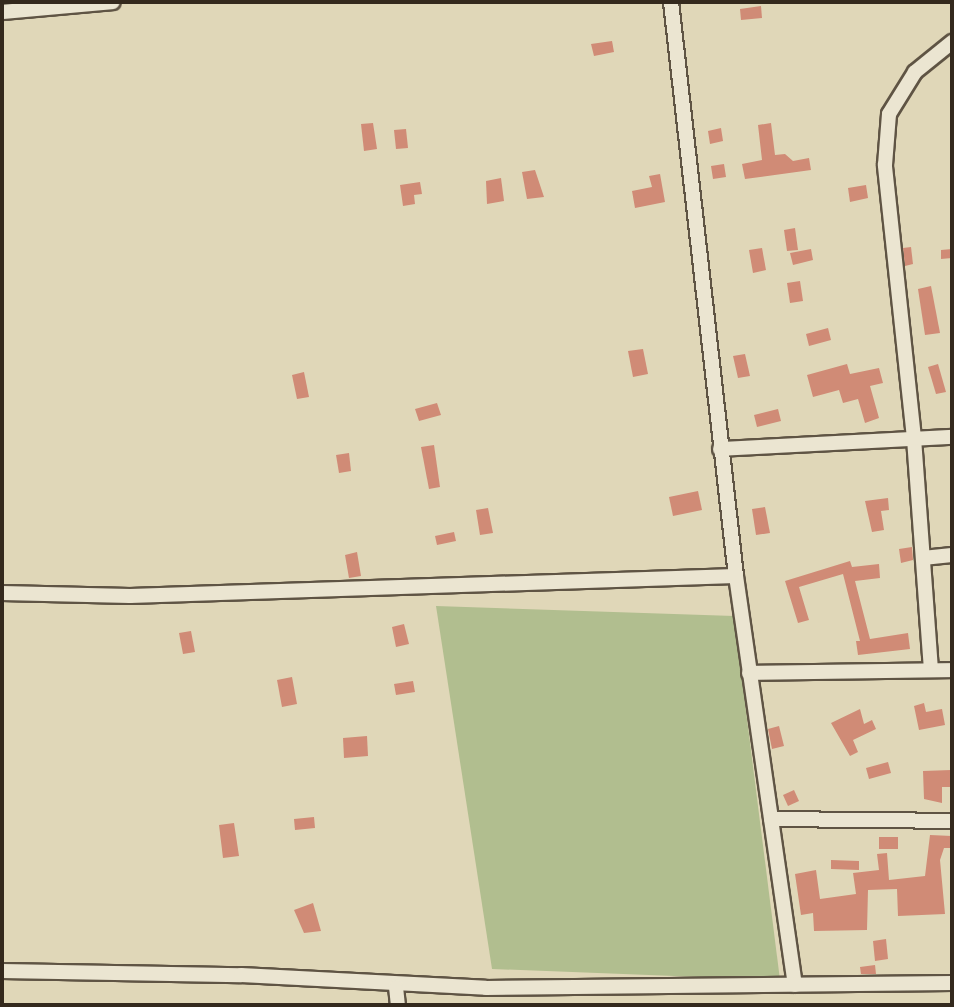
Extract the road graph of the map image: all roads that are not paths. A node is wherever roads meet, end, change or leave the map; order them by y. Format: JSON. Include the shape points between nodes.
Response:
{"nodes":[{"id":1,"x":113,"y":2,"type":"edge"},
{"id":2,"x":671,"y":2,"type":"edge"},
{"id":3,"x":2,"y":12,"type":"edge"},
{"id":4,"x":952,"y":42,"type":"edge"},
{"id":5,"x":952,"y":437,"type":"edge"},
{"id":6,"x":914,"y":438,"type":"junction"},
{"id":7,"x":720,"y":449,"type":"junction"},
{"id":8,"x":952,"y":555,"type":"edge"},
{"id":9,"x":923,"y":558,"type":"junction"},
{"id":10,"x":736,"y":576,"type":"junction"},
{"id":11,"x":2,"y":593,"type":"edge"},
{"id":12,"x":931,"y":670,"type":"junction"},
{"id":13,"x":952,"y":670,"type":"edge"},
{"id":14,"x":749,"y":673,"type":"junction"},
{"id":15,"x":771,"y":819,"type":"junction"},
{"id":16,"x":952,"y":821,"type":"edge"},
{"id":17,"x":2,"y":971,"type":"edge"},
{"id":18,"x":952,"y":983,"type":"edge"},
{"id":19,"x":795,"y":985,"type":"junction"},
{"id":20,"x":396,"y":987,"type":"junction"},
{"id":21,"x":398,"y":1005,"type":"edge"}],
"edges":[{"from":1,"to":3,"type":"street"},
{"from":2,"to":7,"type":"street"},
{"from":4,"to":6,"type":"street","via":[[915,72],[889,114],[885,165]]},
{"from":5,"to":6,"type":"street"},
{"from":6,"to":7,"type":"street"},
{"from":6,"to":9,"type":"street"},
{"from":7,"to":10,"type":"street"},
{"from":8,"to":9,"type":"street"},
{"from":9,"to":12,"type":"street"},
{"from":10,"to":11,"type":"street","via":[[130,596]]},
{"from":10,"to":14,"type":"street"},
{"from":12,"to":13,"type":"street"},
{"from":12,"to":14,"type":"street"},
{"from":14,"to":15,"type":"street"},
{"from":15,"to":16,"type":"street"},
{"from":15,"to":19,"type":"street"},
{"from":17,"to":20,"type":"street","via":[[241,975]]},
{"from":18,"to":19,"type":"street"},
{"from":19,"to":20,"type":"street"},
{"from":20,"to":21,"type":"street"}]}
